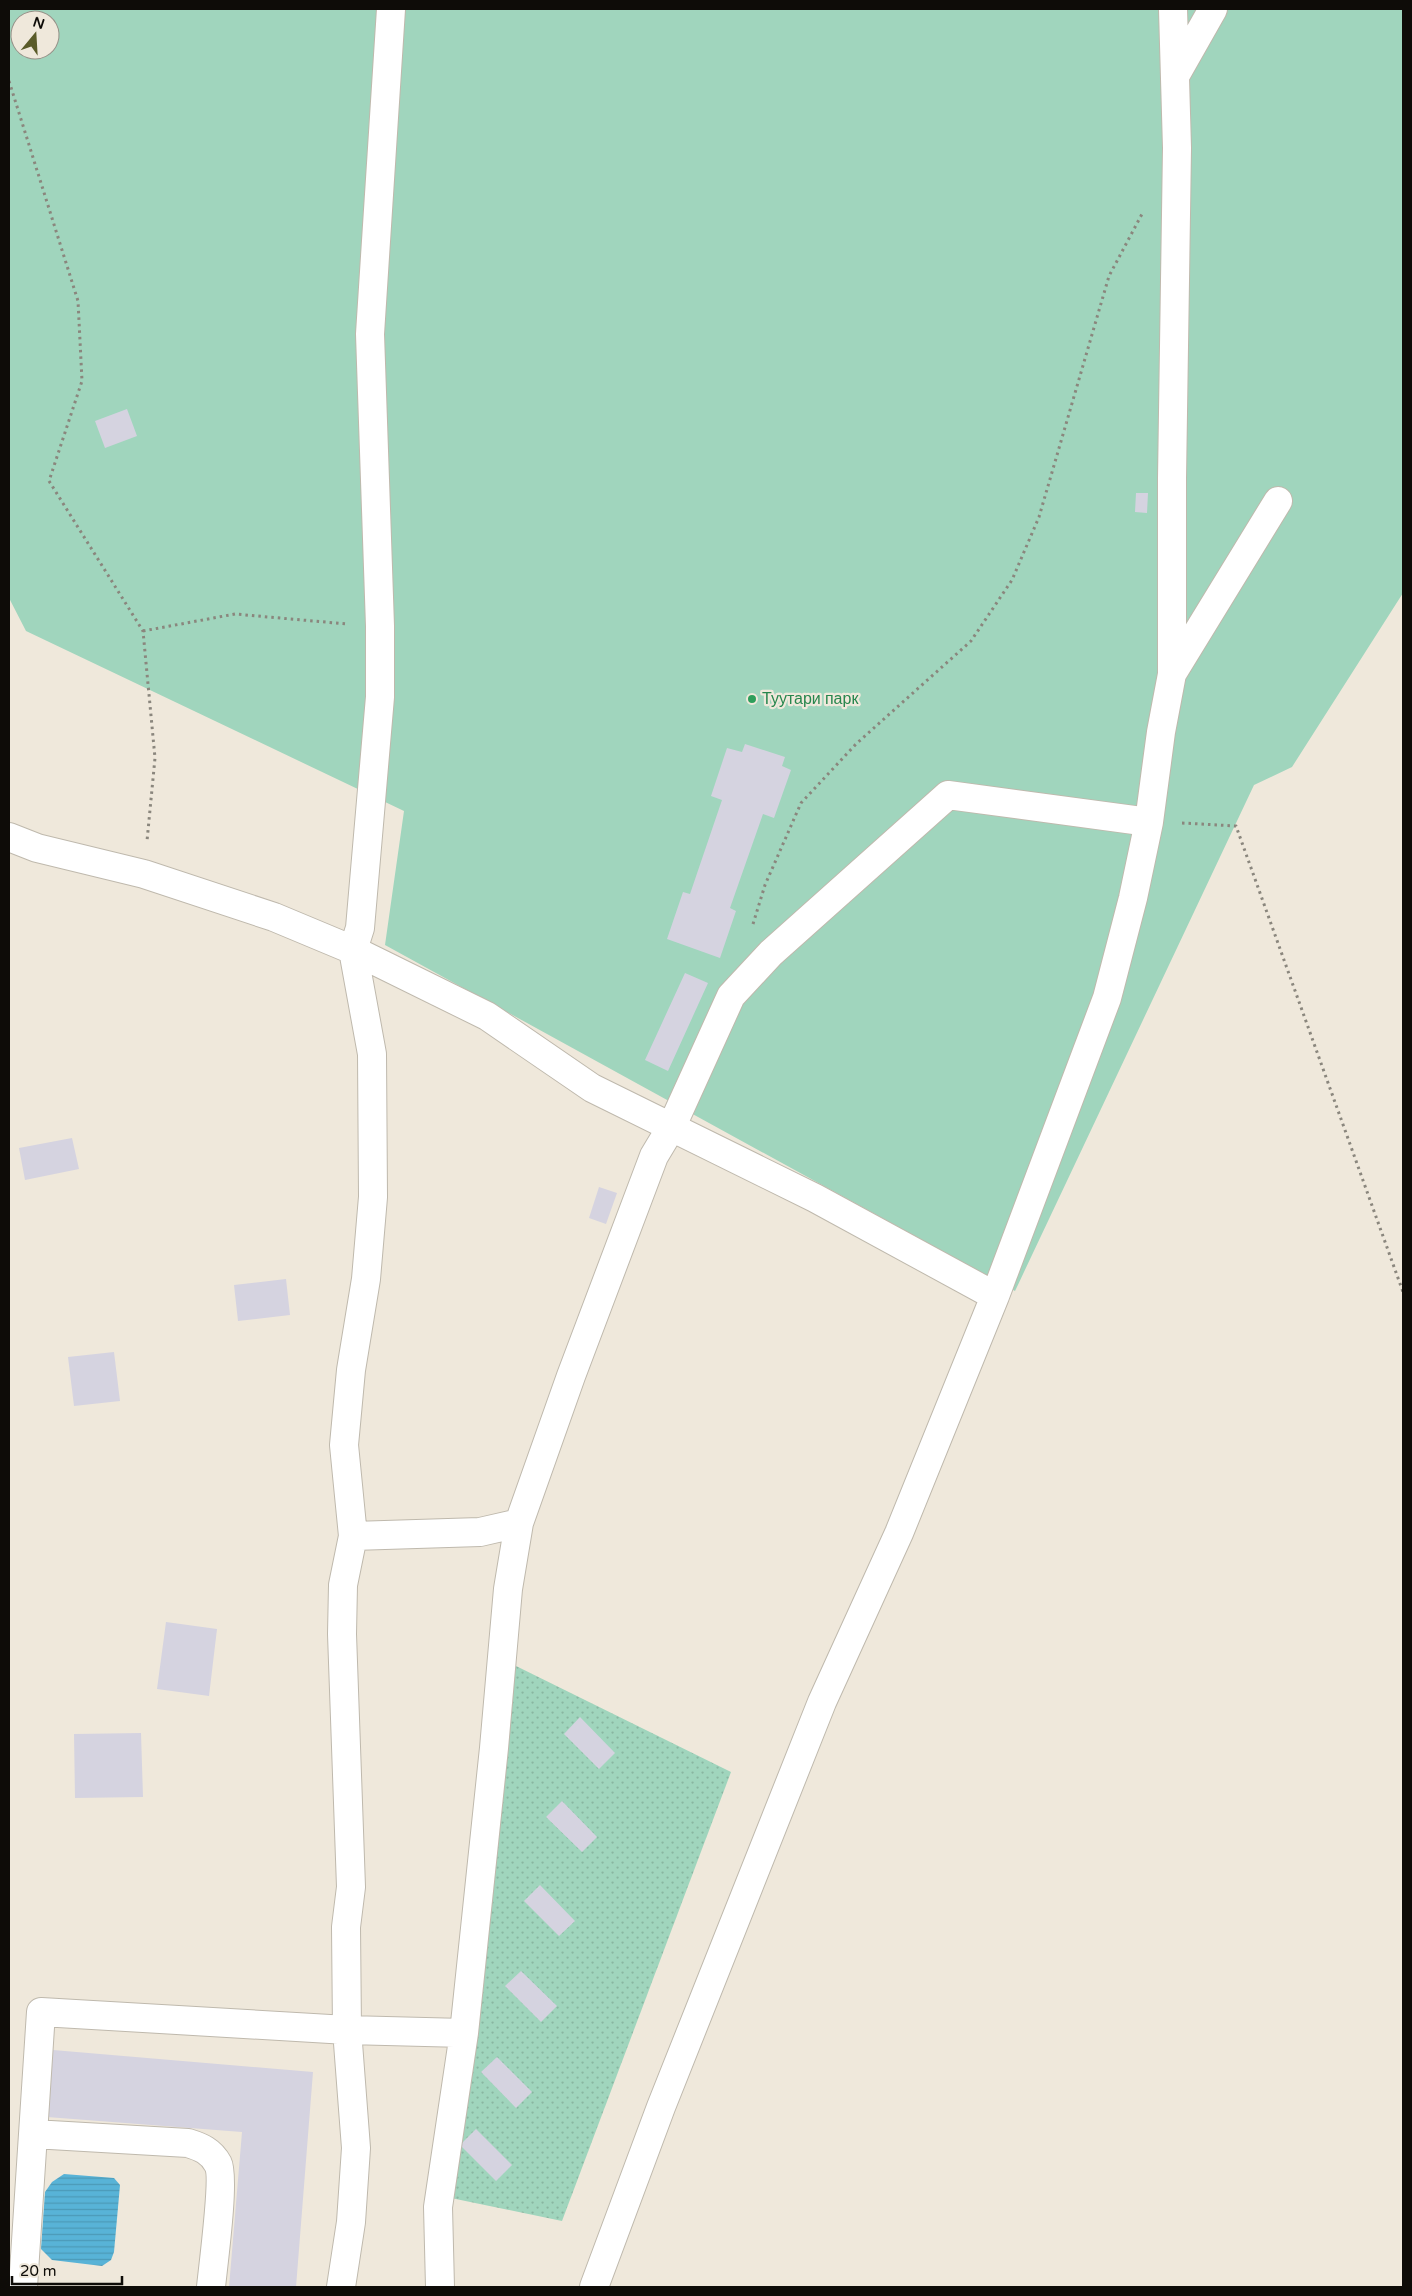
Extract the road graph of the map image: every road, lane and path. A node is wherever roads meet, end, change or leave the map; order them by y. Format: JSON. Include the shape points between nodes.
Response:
{"nodes":[{"id":1,"x":391,"y":9,"type":"edge"},
{"id":2,"x":1173,"y":9,"type":"edge"},
{"id":3,"x":1213,"y":9,"type":"edge"},
{"id":4,"x":1175,"y":76,"type":"junction"},
{"id":5,"x":9,"y":81,"type":"edge"},
{"id":6,"x":1145,"y":208,"type":"dead end"},
{"id":7,"x":1278,"y":501,"type":"dead end"},
{"id":8,"x":380,"y":626,"type":"junction"},
{"id":9,"x":142,"y":631,"type":"junction"},
{"id":10,"x":1172,"y":674,"type":"junction"},
{"id":11,"x":1150,"y":822,"type":"junction"},
{"id":12,"x":9,"y":837,"type":"edge"},
{"id":13,"x":144,"y":874,"type":"junction"},
{"id":14,"x":750,"y":932,"type":"dead end"},
{"id":15,"x":353,"y":950,"type":"junction"},
{"id":16,"x":672,"y":1126,"type":"junction"},
{"id":17,"x":1403,"y":1292,"type":"edge"},
{"id":18,"x":995,"y":1296,"type":"junction"},
{"id":19,"x":519,"y":1523,"type":"junction"},
{"id":20,"x":353,"y":1536,"type":"junction"},
{"id":21,"x":347,"y":2030,"type":"junction"},
{"id":22,"x":464,"y":2033,"type":"junction"},
{"id":23,"x":33,"y":2134,"type":"junction"},
{"id":24,"x":23,"y":2287,"type":"edge"},
{"id":25,"x":212,"y":2287,"type":"edge"},
{"id":26,"x":341,"y":2287,"type":"edge"},
{"id":27,"x":440,"y":2287,"type":"edge"},
{"id":28,"x":594,"y":2287,"type":"edge"}],
"edges":[{"from":1,"to":8,"type":"street","via":[[370,334]]},
{"from":2,"to":4,"type":"street"},
{"from":3,"to":4,"type":"street"},
{"from":4,"to":10,"type":"street"},
{"from":5,"to":9,"type":"path","via":[[78,302],[82,381],[49,481]]},
{"from":6,"to":14,"type":"path","via":[[1109,276],[1040,517],[1012,580],[971,641],[856,744],[801,803],[765,885]]},
{"from":7,"to":10,"type":"street"},
{"from":8,"to":9,"type":"path","via":[[235,614]]},
{"from":8,"to":15,"type":"street","via":[[380,698],[360,928]]},
{"from":9,"to":13,"type":"path","via":[[155,758]]},
{"from":10,"to":11,"type":"street"},
{"from":11,"to":16,"type":"street","via":[[948,795],[770,953],[731,996]]},
{"from":11,"to":17,"type":"path","via":[[1236,826]]},
{"from":11,"to":18,"type":"street","via":[[1107,998]]},
{"from":12,"to":13,"type":"street","via":[[37,848]]},
{"from":13,"to":15,"type":"street","via":[[274,917]]},
{"from":15,"to":16,"type":"street","via":[[487,1016],[592,1088]]},
{"from":15,"to":20,"type":"street","via":[[372,1054],[373,1197],[344,1445]]},
{"from":16,"to":18,"type":"street","via":[[815,1198]]},
{"from":16,"to":19,"type":"street","via":[[654,1156]]},
{"from":18,"to":28,"type":"street","via":[[899,1533],[818,1711],[661,2107]]},
{"from":19,"to":20,"type":"street","via":[[480,1532]]},
{"from":19,"to":22,"type":"street","via":[[508,1588]]},
{"from":20,"to":21,"type":"street","via":[[343,1585],[342,1634],[351,1887],[346,1927]]},
{"from":21,"to":22,"type":"street"},
{"from":21,"to":23,"type":"street","via":[[41,2012]]},
{"from":21,"to":26,"type":"street","via":[[356,2148],[351,2222]]},
{"from":22,"to":27,"type":"street","via":[[438,2207]]},
{"from":23,"to":24,"type":"street"},
{"from":23,"to":25,"type":"street","via":[[188,2143],[207,2149],[219,2165],[220,2195]]}]}
